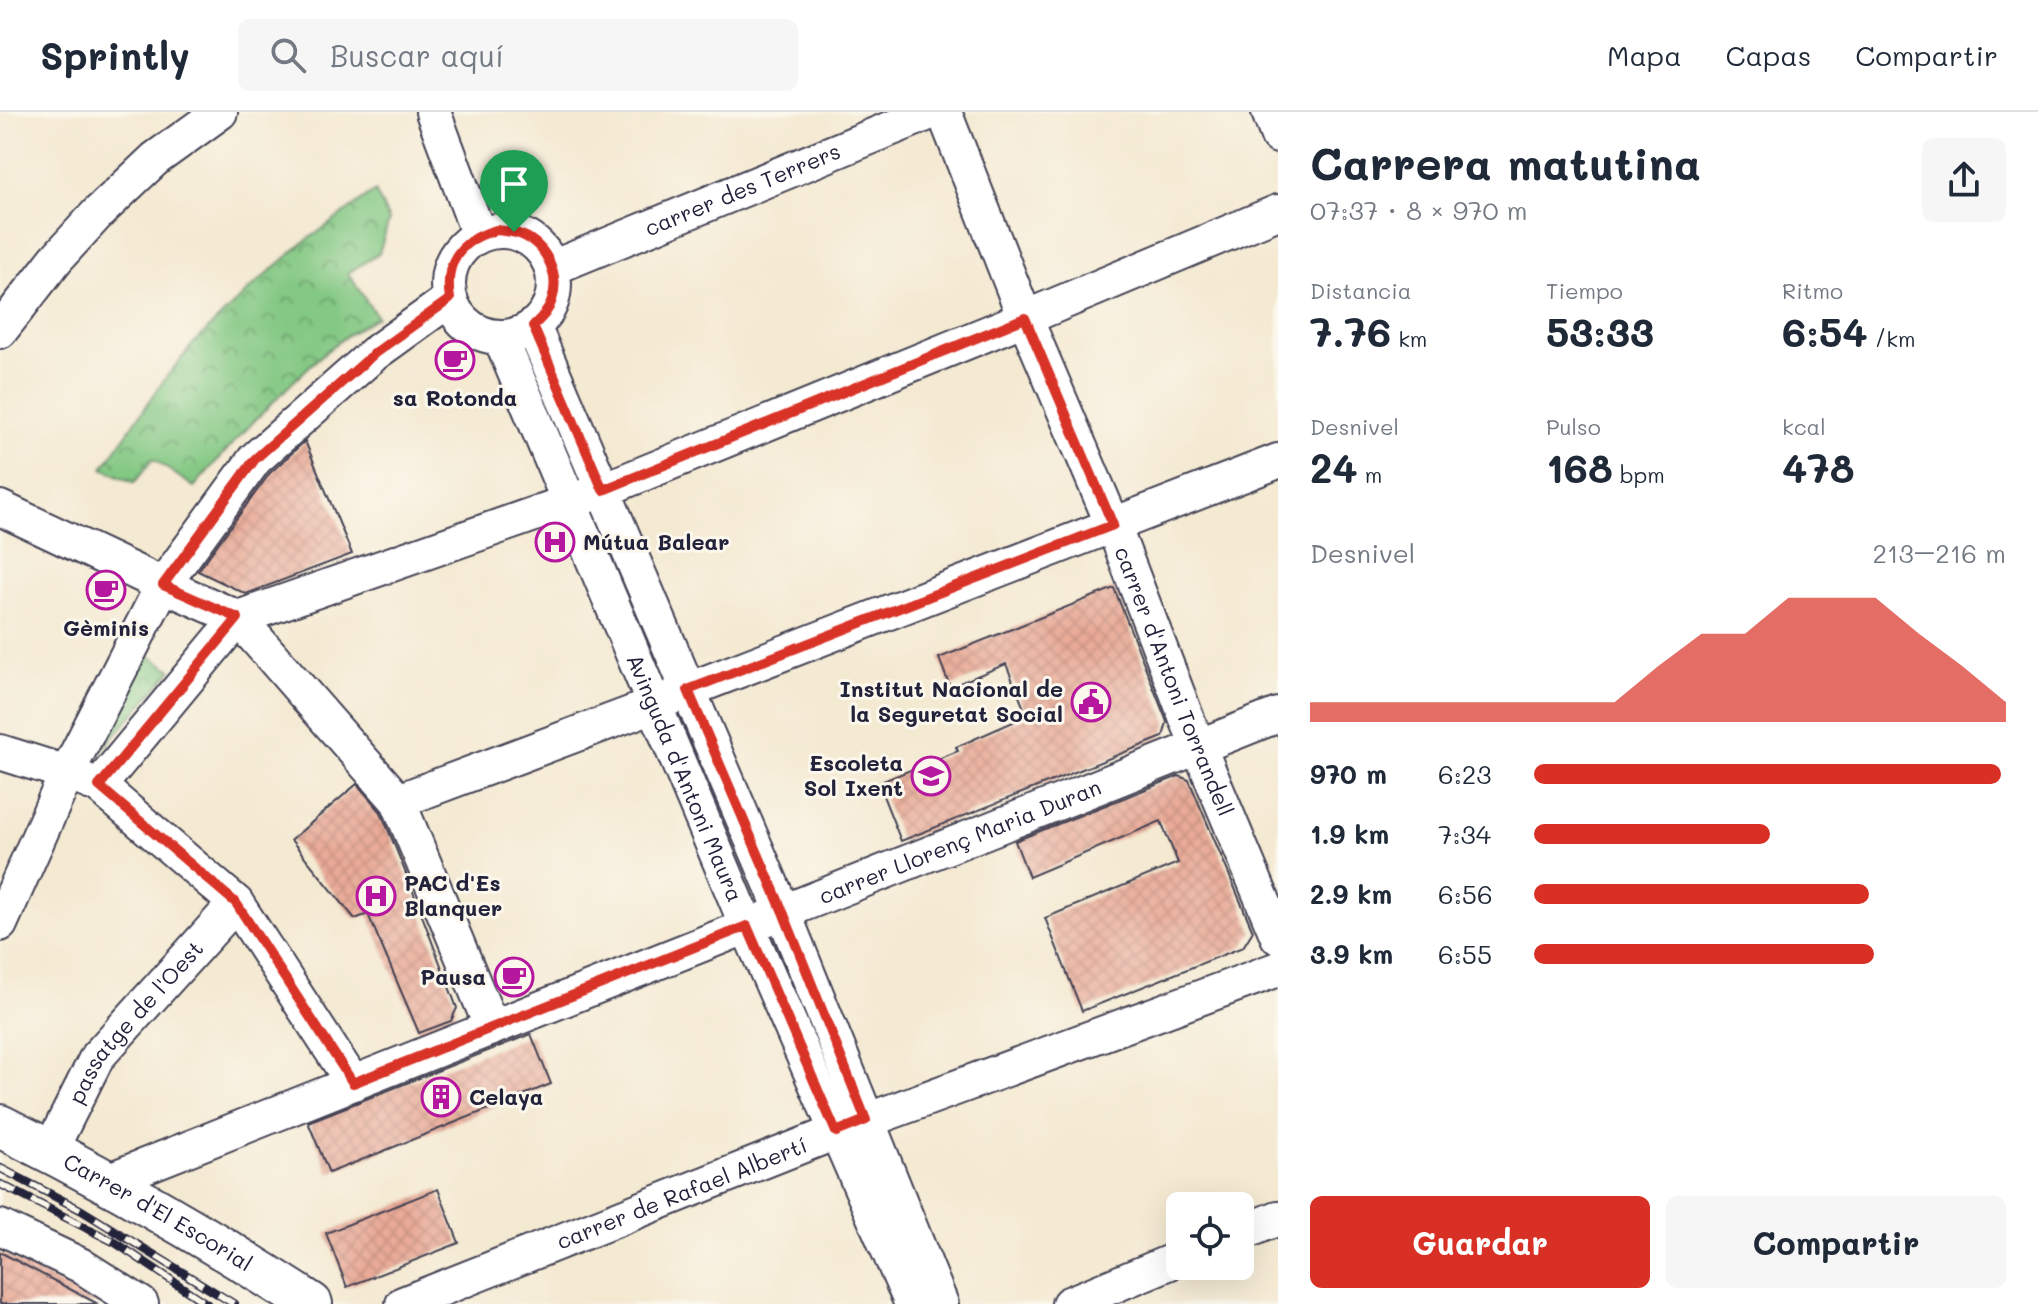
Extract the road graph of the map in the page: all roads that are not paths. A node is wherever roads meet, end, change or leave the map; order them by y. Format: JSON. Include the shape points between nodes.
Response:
{"nodes":[{"id":1,"x":220,"y":112,"type":"edge"},
{"id":2,"x":433,"y":112,"type":"edge"},
{"id":3,"x":931,"y":112,"type":"edge"},
{"id":4,"x":944,"y":112,"type":"edge"},
{"id":5,"x":1269,"y":112,"type":"edge"},
{"id":6,"x":1278,"y":136,"type":"edge"},
{"id":7,"x":1278,"y":212,"type":"edge"},
{"id":8,"x":479,"y":235,"type":"junction"},
{"id":9,"x":552,"y":268,"type":"junction"},
{"id":10,"x":450,"y":299,"type":"junction"},
{"id":11,"x":1025,"y":318,"type":"junction"},
{"id":12,"x":533,"y":326,"type":"junction"},
{"id":13,"x":0,"y":331,"type":"edge"},
{"id":14,"x":500,"y":337,"type":"junction"},
{"id":15,"x":1278,"y":461,"type":"edge"},
{"id":16,"x":603,"y":490,"type":"junction"},
{"id":17,"x":569,"y":502,"type":"junction"},
{"id":18,"x":0,"y":508,"type":"edge"},
{"id":19,"x":1113,"y":525,"type":"junction"},
{"id":20,"x":163,"y":585,"type":"junction"},
{"id":21,"x":238,"y":618,"type":"junction"},
{"id":22,"x":688,"y":690,"type":"junction"},
{"id":23,"x":654,"y":705,"type":"junction"},
{"id":24,"x":1278,"y":715,"type":"edge"},
{"id":25,"x":1199,"y":746,"type":"junction"},
{"id":26,"x":0,"y":752,"type":"edge"},
{"id":27,"x":67,"y":773,"type":"junction"},
{"id":28,"x":99,"y":786,"type":"junction"},
{"id":29,"x":398,"y":801,"type":"junction"},
{"id":30,"x":236,"y":903,"type":"junction"},
{"id":31,"x":783,"y":912,"type":"junction"},
{"id":32,"x":0,"y":924,"type":"edge"},
{"id":33,"x":747,"y":926,"type":"junction"},
{"id":34,"x":1278,"y":937,"type":"edge"},
{"id":35,"x":1278,"y":969,"type":"edge"},
{"id":36,"x":492,"y":1028,"type":"junction"},
{"id":37,"x":353,"y":1083,"type":"junction"},
{"id":38,"x":0,"y":1126,"type":"edge"},
{"id":39,"x":851,"y":1126,"type":"junction"},
{"id":40,"x":50,"y":1151,"type":"junction"},
{"id":41,"x":107,"y":1181,"type":"junction"},
{"id":42,"x":1278,"y":1218,"type":"edge"},
{"id":43,"x":0,"y":1227,"type":"edge"},
{"id":44,"x":1254,"y":1228,"type":"edge"},
{"id":45,"x":1166,"y":1264,"type":"edge"},
{"id":46,"x":141,"y":1304,"type":"edge"},
{"id":47,"x":311,"y":1304,"type":"edge"},
{"id":48,"x":403,"y":1304,"type":"edge"},
{"id":49,"x":912,"y":1304,"type":"edge"},
{"id":50,"x":941,"y":1304,"type":"edge"},
{"id":51,"x":1069,"y":1304,"type":"edge"}],
"edges":[{"from":1,"to":13,"type":"street","via":[[155,159],[98,213]]},
{"from":2,"to":8,"type":"street"},
{"from":3,"to":9,"type":"street","name":"carrer des Terrers"},
{"from":4,"to":11,"type":"street","name":"carrer d'Antoni Torrandell"},
{"from":5,"to":6,"type":"street"},
{"from":7,"to":11,"type":"street"},
{"from":8,"to":9,"type":"street","via":[[496,230],[531,239]]},
{"from":8,"to":10,"type":"street","via":[[456,255],[450,269]]},
{"from":9,"to":12,"type":"street","via":[[552,300]]},
{"from":10,"to":14,"type":"street","via":[[469,326]]},
{"from":10,"to":20,"type":"street","via":[[375,353],[255,459]]},
{"from":11,"to":16,"type":"street"},
{"from":11,"to":19,"type":"street","name":"carrer d'Antoni Torrandell"},
{"from":12,"to":14,"type":"street"},
{"from":12,"to":16,"type":"street","name":"Avinguda d'Antoni Maura"},
{"from":14,"to":17,"type":"street","name":"Avinguda d'Antoni Maura"},
{"from":15,"to":19,"type":"street"},
{"from":16,"to":17,"type":"street"},
{"from":16,"to":22,"type":"street","name":"Avinguda d'Antoni Maura"},
{"from":17,"to":21,"type":"street"},
{"from":17,"to":23,"type":"street","name":"Avinguda d'Antoni Maura"},
{"from":18,"to":20,"type":"street"},
{"from":19,"to":22,"type":"street"},
{"from":19,"to":25,"type":"street","name":"carrer d'Antoni Torrandell"},
{"from":20,"to":21,"type":"street"},
{"from":20,"to":27,"type":"street"},
{"from":21,"to":28,"type":"street"},
{"from":21,"to":29,"type":"street"},
{"from":22,"to":23,"type":"street"},
{"from":22,"to":31,"type":"street","name":"Avinguda d'Antoni Maura"},
{"from":23,"to":29,"type":"street"},
{"from":23,"to":33,"type":"street","name":"Avinguda d'Antoni Maura"},
{"from":24,"to":25,"type":"street","name":"carrer Llorenç Maria Duran"},
{"from":25,"to":31,"type":"street","name":"carrer Llorenç Maria Duran"},
{"from":25,"to":34,"type":"street","name":"carrer d'Antoni Torrandell"},
{"from":26,"to":27,"type":"street"},
{"from":27,"to":28,"type":"street"},
{"from":27,"to":32,"type":"street"},
{"from":28,"to":30,"type":"street"},
{"from":29,"to":36,"type":"street"},
{"from":30,"to":37,"type":"street"},
{"from":30,"to":40,"type":"street","name":"passatge de l'Oest","via":[[97,1057]]},
{"from":31,"to":33,"type":"street","name":"carrer Llorenç Maria Duran"},
{"from":31,"to":39,"type":"street","name":"Avinguda d'Antoni Maura"},
{"from":33,"to":36,"type":"street","name":"carrer Llorenç Maria Duran"},
{"from":33,"to":39,"type":"street","name":"Avinguda d'Antoni Maura"},
{"from":35,"to":39,"type":"street","name":"carrer de Rafael Albertí"},
{"from":36,"to":37,"type":"street","name":"carrer Llorenç Maria Duran"},
{"from":37,"to":41,"type":"street","name":"carrer Llorenç Maria Duran"},
{"from":38,"to":40,"type":"main road","name":"Carrer d'El Escorial"},
{"from":39,"to":48,"type":"street","name":"carrer de Rafael Albertí"},
{"from":39,"to":49,"type":"street","name":"Avinguda d'Antoni Maura"},
{"from":39,"to":50,"type":"street","name":"Avinguda d'Antoni Maura"},
{"from":40,"to":41,"type":"main road","name":"Carrer d'El Escorial"},
{"from":41,"to":47,"type":"main road","name":"Carrer d'El Escorial"},
{"from":42,"to":44,"type":"street"},
{"from":43,"to":46,"type":"street","via":[[80,1265]]},
{"from":45,"to":51,"type":"street"}]}
